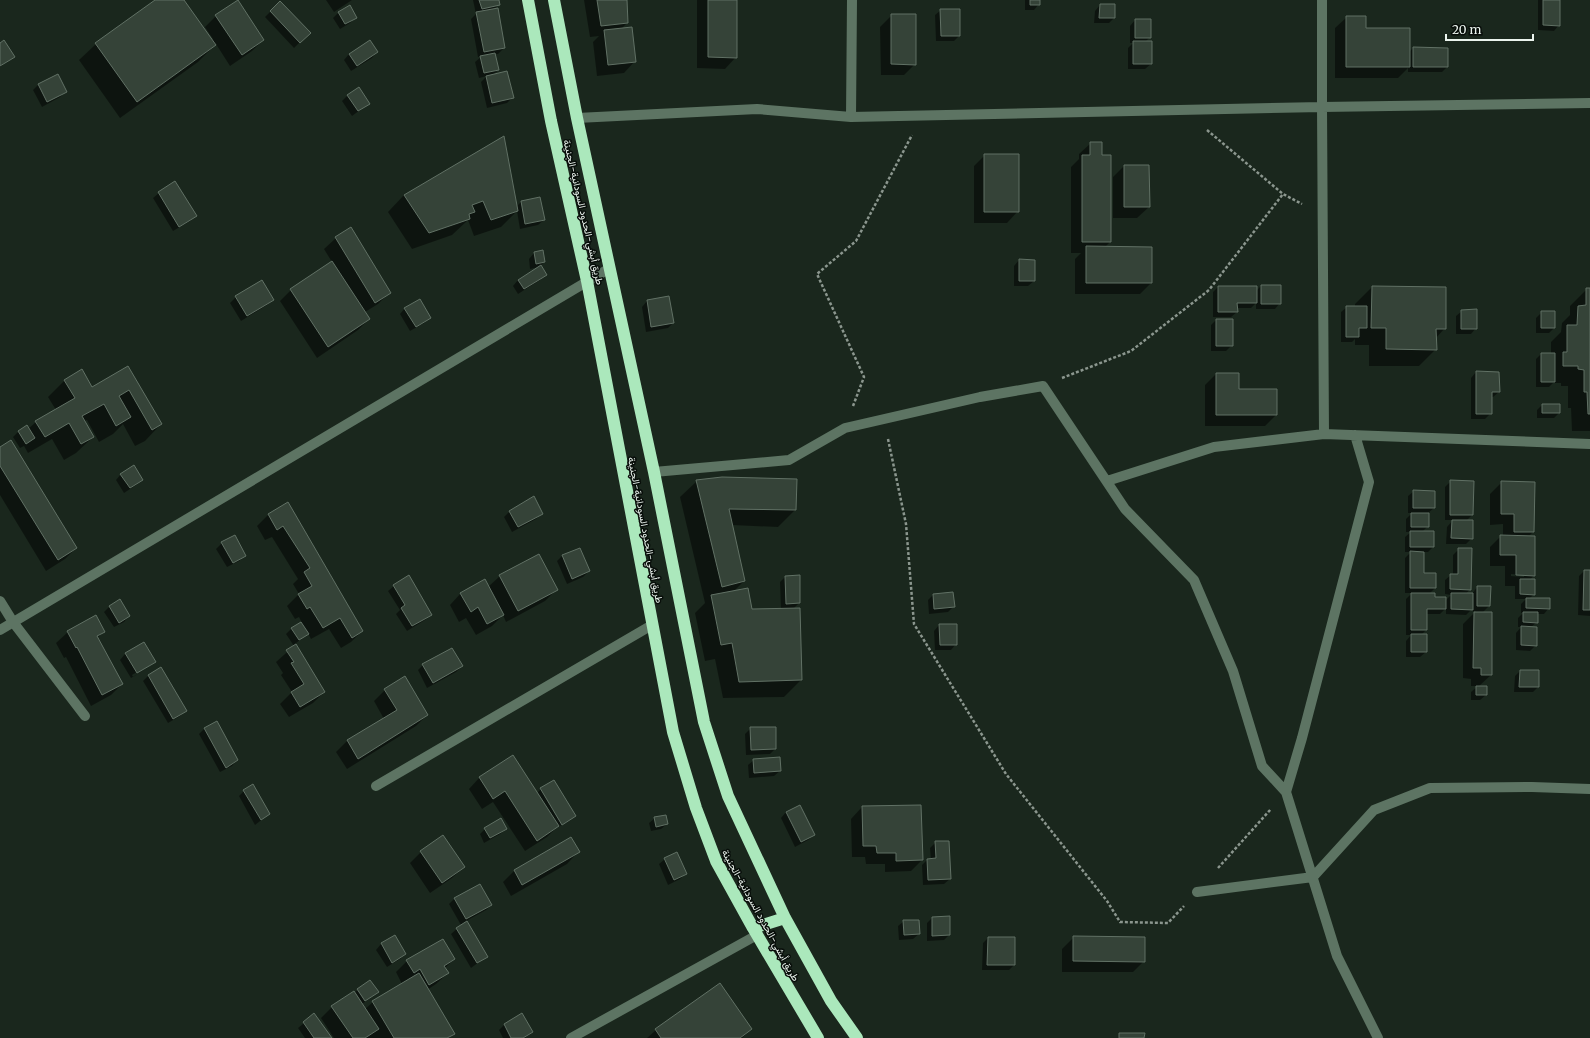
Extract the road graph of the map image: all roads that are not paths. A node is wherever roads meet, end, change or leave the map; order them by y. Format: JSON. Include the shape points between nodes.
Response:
{"nodes":[{"id":1,"x":528,"y":0,"type":"edge"},
{"id":2,"x":554,"y":0,"type":"edge"},
{"id":3,"x":852,"y":0,"type":"edge"},
{"id":4,"x":1322,"y":0,"type":"edge"},
{"id":5,"x":1590,"y":102,"type":"edge"},
{"id":6,"x":1322,"y":107,"type":"junction"},
{"id":7,"x":851,"y":117,"type":"junction"},
{"id":8,"x":577,"y":118,"type":"junction"},
{"id":9,"x":610,"y":268,"type":"junction"},
{"id":10,"x":588,"y":281,"type":"junction"},
{"id":11,"x":1324,"y":434,"type":"junction"},
{"id":12,"x":1355,"y":436,"type":"junction"},
{"id":13,"x":1590,"y":444,"type":"edge"},
{"id":14,"x":654,"y":472,"type":"junction"},
{"id":15,"x":1107,"y":481,"type":"junction"},
{"id":16,"x":0,"y":601,"type":"edge"},
{"id":17,"x":13,"y":622,"type":"junction"},
{"id":18,"x":652,"y":625,"type":"junction"},
{"id":19,"x":0,"y":630,"type":"edge"},
{"id":20,"x":85,"y":716,"type":"dead end"},
{"id":21,"x":376,"y":786,"type":"dead end"},
{"id":22,"x":1590,"y":789,"type":"edge"},
{"id":23,"x":1286,"y":792,"type":"junction"},
{"id":24,"x":1313,"y":877,"type":"junction"},
{"id":25,"x":1197,"y":892,"type":"road end"},
{"id":26,"x":785,"y":918,"type":"junction"},
{"id":27,"x":755,"y":931,"type":"junction"},
{"id":28,"x":571,"y":1038,"type":"edge"},
{"id":29,"x":818,"y":1038,"type":"edge"},
{"id":30,"x":857,"y":1038,"type":"edge"},
{"id":31,"x":1378,"y":1038,"type":"edge"}],
"edges":[{"from":1,"to":10,"type":"highway","name":"طريق أبشي-الحدود السودانية-الجنينة","via":[[551,121]]},
{"from":2,"to":8,"type":"highway"},
{"from":3,"to":7,"type":"street"},
{"from":4,"to":6,"type":"street"},
{"from":5,"to":6,"type":"street"},
{"from":6,"to":7,"type":"street"},
{"from":6,"to":11,"type":"street"},
{"from":7,"to":8,"type":"street","via":[[757,109]]},
{"from":8,"to":9,"type":"highway"},
{"from":9,"to":10,"type":"street"},
{"from":9,"to":14,"type":"highway"},
{"from":10,"to":17,"type":"street"},
{"from":10,"to":18,"type":"highway","name":"طريق أبشي-الحدود السودانية-الجنينة"},
{"from":11,"to":12,"type":"street"},
{"from":11,"to":15,"type":"street","via":[[1214,447]]},
{"from":12,"to":13,"type":"street"},
{"from":12,"to":23,"type":"street","via":[[1369,482]]},
{"from":14,"to":15,"type":"street","via":[[789,460],[845,428],[980,397],[1043,386]]},
{"from":14,"to":26,"type":"highway","via":[[704,722],[728,796]]},
{"from":15,"to":23,"type":"street","via":[[1125,509],[1194,580],[1233,671],[1262,766]]},
{"from":16,"to":17,"type":"street"},
{"from":17,"to":19,"type":"street"},
{"from":17,"to":20,"type":"street"},
{"from":18,"to":21,"type":"street"},
{"from":18,"to":27,"type":"highway","name":"طريق أبشي-الحدود السودانية-الجنينة","via":[[673,732],[696,808],[716,861]]},
{"from":22,"to":24,"type":"street","via":[[1430,788],[1374,810]]},
{"from":23,"to":24,"type":"street"},
{"from":24,"to":25,"type":"street"},
{"from":24,"to":31,"type":"street","via":[[1338,956]]},
{"from":26,"to":27,"type":"highway"},
{"from":26,"to":30,"type":"highway","via":[[831,1001]]},
{"from":27,"to":28,"type":"street"},
{"from":27,"to":29,"type":"highway","name":"طريق أبشي-الحدود السودانية-الجنينة"}]}
